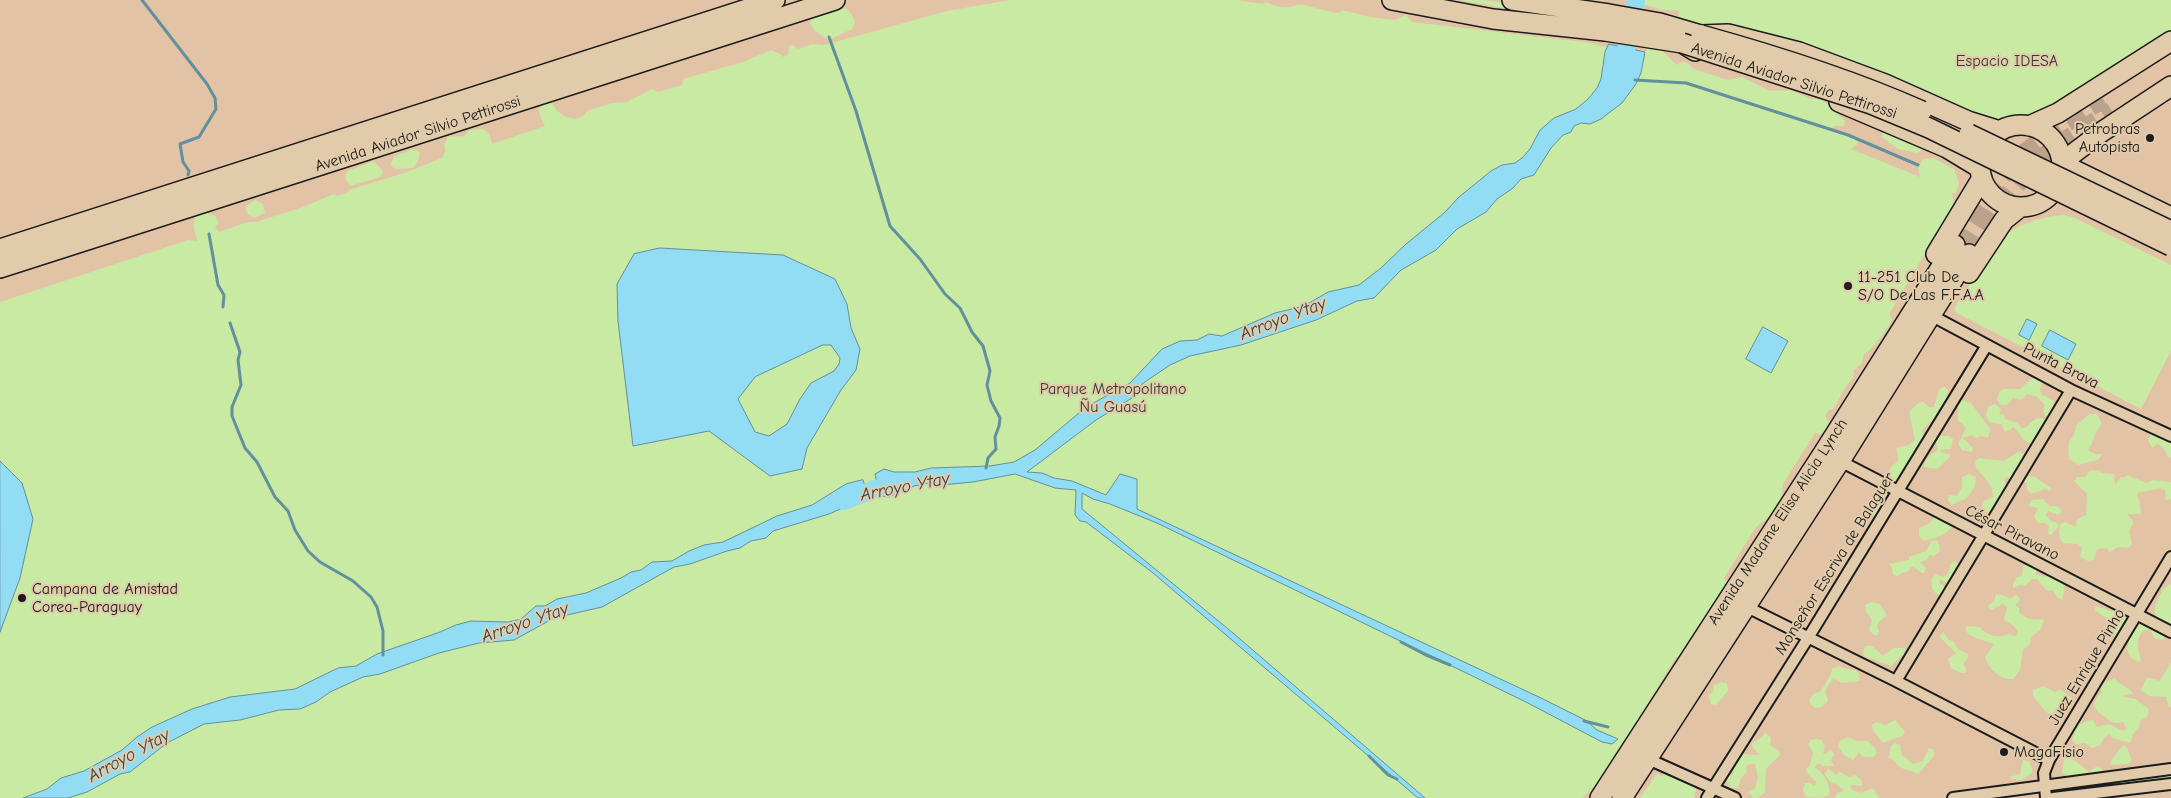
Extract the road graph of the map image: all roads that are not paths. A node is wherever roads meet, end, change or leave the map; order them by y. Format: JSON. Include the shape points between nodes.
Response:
{"nodes":[{"id":1,"x":775,"y":0,"type":"edge"},
{"id":2,"x":835,"y":0,"type":"edge"},
{"id":3,"x":1392,"y":0,"type":"edge"},
{"id":4,"x":1434,"y":0,"type":"edge"},
{"id":5,"x":1516,"y":0,"type":"edge"},
{"id":6,"x":1588,"y":5,"type":"edge"},
{"id":7,"x":1517,"y":21,"type":"junction"},
{"id":8,"x":1607,"y":22,"type":"junction"},
{"id":9,"x":1661,"y":32,"type":"junction"},
{"id":10,"x":1701,"y":34,"type":"junction"},
{"id":11,"x":2171,"y":41,"type":"edge"},
{"id":12,"x":1682,"y":43,"type":"junction"},
{"id":13,"x":2171,"y":54,"type":"edge"},
{"id":14,"x":2171,"y":72,"type":"edge"},
{"id":15,"x":2171,"y":86,"type":"edge"},
{"id":16,"x":2029,"y":126,"type":"junction"},
{"id":17,"x":2000,"y":131,"type":"junction"},
{"id":18,"x":2093,"y":138,"type":"junction"},
{"id":19,"x":1951,"y":149,"type":"junction"},
{"id":20,"x":2062,"y":163,"type":"junction"},
{"id":21,"x":1981,"y":173,"type":"junction"},
{"id":22,"x":2101,"y":182,"type":"junction"},
{"id":23,"x":2040,"y":203,"type":"junction"},
{"id":24,"x":1965,"y":206,"type":"junction"},
{"id":25,"x":2020,"y":208,"type":"junction"},
{"id":26,"x":2171,"y":217,"type":"edge"},
{"id":27,"x":2171,"y":231,"type":"edge"},
{"id":28,"x":2171,"y":246,"type":"edge"},
{"id":29,"x":0,"y":250,"type":"edge"},
{"id":30,"x":1962,"y":250,"type":"tunnel mouth"},
{"id":31,"x":2171,"y":254,"type":"edge"},
{"id":32,"x":0,"y":268,"type":"edge"},
{"id":33,"x":1938,"y":319,"type":"junction"},
{"id":34,"x":1987,"y":345,"type":"junction"},
{"id":35,"x":2071,"y":390,"type":"junction"},
{"id":36,"x":2171,"y":436,"type":"edge"},
{"id":37,"x":1832,"y":456,"type":"junction"},
{"id":38,"x":1898,"y":491,"type":"junction"},
{"id":39,"x":1984,"y":536,"type":"junction"},
{"id":40,"x":2171,"y":557,"type":"edge"},
{"id":41,"x":1745,"y":606,"type":"junction"},
{"id":42,"x":2136,"y":614,"type":"junction"},
{"id":43,"x":2171,"y":632,"type":"edge"},
{"id":44,"x":1808,"y":638,"type":"junction"},
{"id":45,"x":1896,"y":681,"type":"junction"},
{"id":46,"x":1648,"y":759,"type":"junction"},
{"id":47,"x":2049,"y":760,"type":"junction"},
{"id":48,"x":2171,"y":769,"type":"edge"},
{"id":49,"x":2171,"y":784,"type":"edge"},
{"id":50,"x":2045,"y":786,"type":"junction"},
{"id":51,"x":1714,"y":788,"type":"junction"},
{"id":52,"x":2007,"y":794,"type":"edge"},
{"id":53,"x":1600,"y":798,"type":"edge"},
{"id":54,"x":1622,"y":798,"type":"edge"},
{"id":55,"x":1707,"y":798,"type":"edge"},
{"id":56,"x":1735,"y":798,"type":"edge"},
{"id":57,"x":1953,"y":798,"type":"edge"},
{"id":58,"x":2046,"y":798,"type":"edge"},
{"id":59,"x":2053,"y":798,"type":"edge"}],
"edges":[{"from":1,"to":29,"type":"highway","name":"Avenida Aviador Silvio Pettirossi"},
{"from":2,"to":32,"type":"highway","name":"Avenida Aviador Silvio Pettirossi"},
{"from":3,"to":7,"type":"highway","name":"Avenida Aviador Silvio Pettirossi"},
{"from":4,"to":7,"type":"highway"},
{"from":5,"to":6,"type":"highway","name":"Avenida Aviador Silvio Pettirossi"},
{"from":6,"to":8,"type":"highway","name":"Avenida Aviador Silvio Pettirossi"},
{"from":7,"to":8,"type":"highway","name":"Avenida Aviador Silvio Pettirossi"},
{"from":8,"to":9,"type":"highway","name":"Avenida Aviador Silvio Pettirossi"},
{"from":9,"to":10,"type":"highway","name":"Avenida Aviador Silvio Pettirossi"},
{"from":9,"to":12,"type":"highway","name":"Avenida Aviador Silvio Pettirossi"},
{"from":10,"to":17,"type":"highway","via":[[1728,34],[1799,52]]},
{"from":10,"to":27,"type":"highway","name":"Avenida Aviador Silvio Pettirossi","bridge":true,"via":[[1813,67],[1876,91]]},
{"from":11,"to":16,"type":"highway","via":[[2058,113]]},
{"from":12,"to":19,"type":"highway","via":[[1720,63],[1834,100]]},
{"from":12,"to":28,"type":"highway","name":"Avenida Aviador Silvio Pettirossi","bridge":true,"via":[[1879,107],[1929,128]]},
{"from":13,"to":14,"type":"highway","via":[[2107,105]]},
{"from":15,"to":18,"type":"highway"},
{"from":16,"to":17,"type":"highway","via":[[2019,125]]},
{"from":16,"to":20,"type":"highway","via":[[2049,136],[2058,147]]},
{"from":17,"to":21,"type":"highway","via":[[1983,150]]},
{"from":18,"to":20,"type":"highway"},
{"from":18,"to":22,"type":"highway","via":[[2084,159],[2085,166]]},
{"from":19,"to":21,"type":"highway"},
{"from":19,"to":24,"type":"highway","via":[[1966,166],[1970,178],[1971,189]]},
{"from":20,"to":22,"type":"highway"},
{"from":20,"to":23,"type":"highway","via":[[2057,187]]},
{"from":21,"to":24,"type":"highway"},
{"from":21,"to":25,"type":"highway","via":[[1992,196]]},
{"from":22,"to":26,"type":"highway"},
{"from":23,"to":25,"type":"highway"},
{"from":23,"to":31,"type":"highway","via":[[2070,204]]},
{"from":24,"to":37,"type":"highway","via":[[1827,432]]},
{"from":25,"to":33,"type":"highway","via":[[1995,232]]},
{"from":30,"to":37,"type":"highway","name":"Avenida Madame Elisa Alicia Lynch"},
{"from":33,"to":34,"type":"street","name":"Punta Brava"},
{"from":33,"to":37,"type":"highway","via":[[1855,450]]},
{"from":34,"to":35,"type":"street","name":"Punta Brava"},
{"from":34,"to":38,"type":"street","name":"Monseñor Escriva de Balaguer"},
{"from":35,"to":36,"type":"street","name":"Punta Brava"},
{"from":35,"to":39,"type":"street"},
{"from":37,"to":38,"type":"street","name":"César Piravano"},
{"from":37,"to":41,"type":"highway","name":"Avenida Madame Elisa Alicia Lynch"},
{"from":37,"to":53,"type":"highway","name":"Avenida Madame Elisa Alicia Lynch"},
{"from":38,"to":39,"type":"street","name":"César Piravano"},
{"from":38,"to":44,"type":"street","name":"Monseñor Escriva de Balaguer"},
{"from":39,"to":42,"type":"street","name":"César Piravano"},
{"from":39,"to":45,"type":"street"},
{"from":40,"to":42,"type":"street","name":"Juez Enrique Pinho"},
{"from":41,"to":44,"type":"street"},
{"from":41,"to":46,"type":"highway","name":"Avenida Madame Elisa Alicia Lynch"},
{"from":42,"to":43,"type":"street","name":"César Piravano"},
{"from":42,"to":47,"type":"street","name":"Juez Enrique Pinho"},
{"from":44,"to":45,"type":"street"},
{"from":44,"to":51,"type":"street","name":"Monseñor Escriva de Balaguer"},
{"from":45,"to":47,"type":"street"},
{"from":46,"to":51,"type":"street"},
{"from":46,"to":54,"type":"highway","name":"Avenida Madame Elisa Alicia Lynch"},
{"from":47,"to":50,"type":"street","name":"Juez Enrique Pinho","via":[[2044,773]]},
{"from":48,"to":50,"type":"street"},
{"from":49,"to":59,"type":"street"},
{"from":50,"to":52,"type":"street"},
{"from":50,"to":58,"type":"street","name":"Juez Enrique Pinho"},
{"from":51,"to":55,"type":"street","name":"Monseñor Escriva de Balaguer"},
{"from":51,"to":56,"type":"street"},
{"from":52,"to":57,"type":"street"}]}
